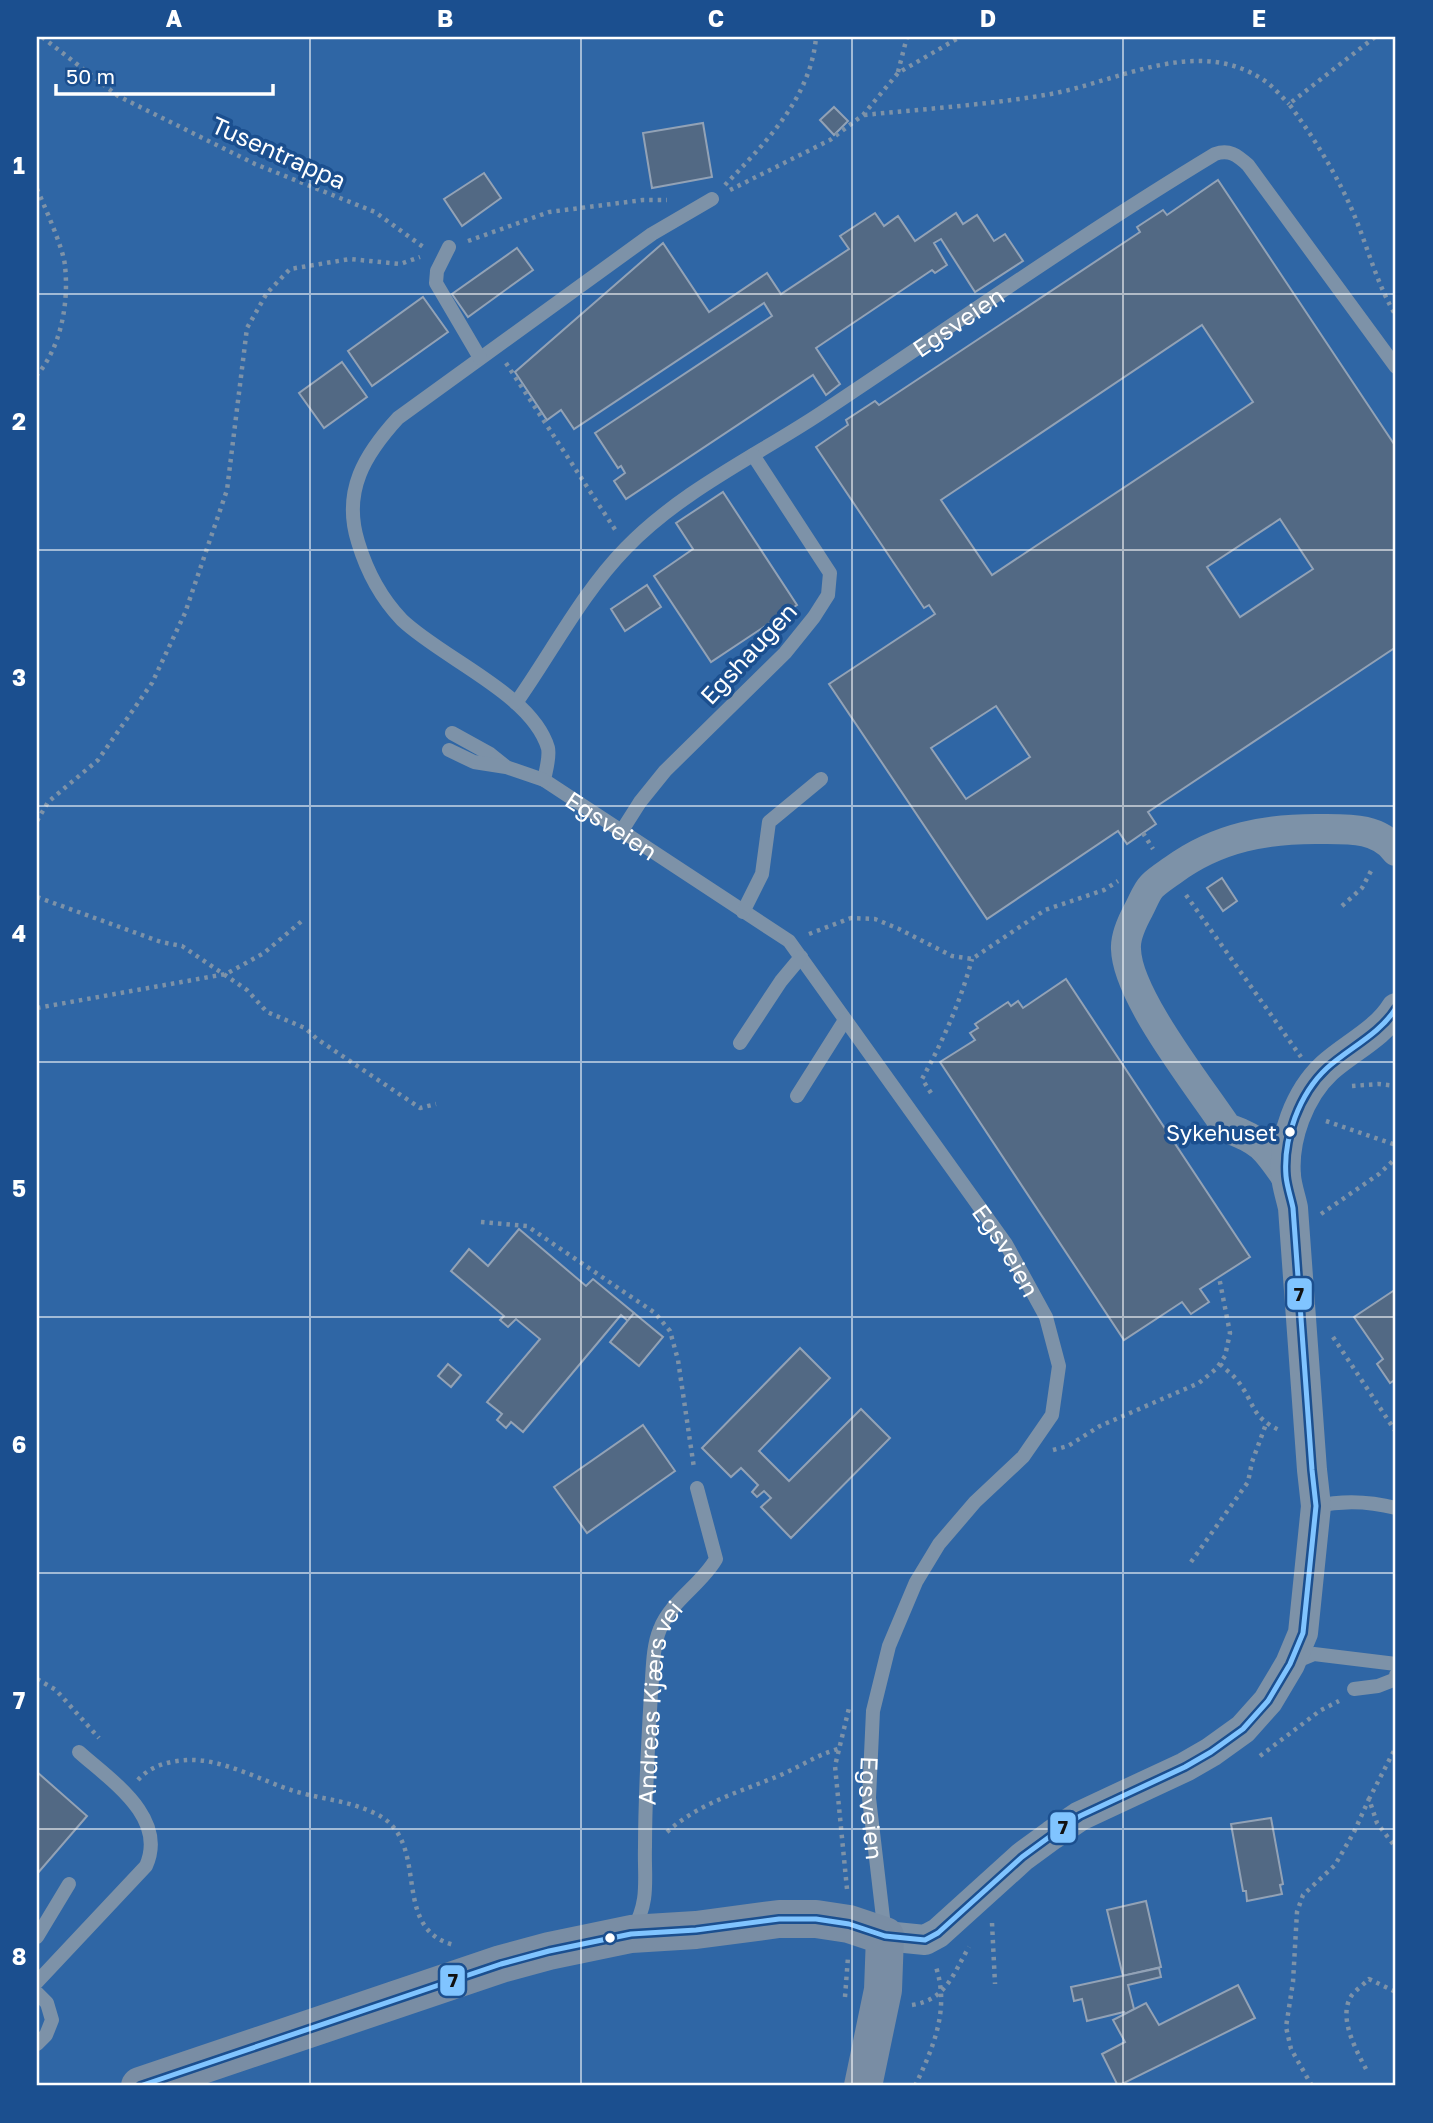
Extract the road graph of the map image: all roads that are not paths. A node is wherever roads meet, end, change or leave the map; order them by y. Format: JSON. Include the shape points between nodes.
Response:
{"nodes":[{"id":1,"x":712,"y":199,"type":"road end"},
{"id":2,"x":449,"y":247,"type":"road end"},
{"id":3,"x":480,"y":358,"type":"junction"},
{"id":4,"x":1396,"y":367,"type":"edge"},
{"id":5,"x":753,"y":455,"type":"junction"},
{"id":6,"x":516,"y":703,"type":"junction"},
{"id":7,"x":452,"y":733,"type":"dead end"},
{"id":8,"x":449,"y":750,"type":"dead end"},
{"id":9,"x":506,"y":767,"type":"junction"},
{"id":10,"x":821,"y":779,"type":"dead end"},
{"id":11,"x":544,"y":780,"type":"junction"},
{"id":12,"x":621,"y":832,"type":"junction"},
{"id":13,"x":1390,"y":844,"type":"edge"},
{"id":14,"x":743,"y":912,"type":"junction"},
{"id":15,"x":801,"y":957,"type":"junction"},
{"id":16,"x":1396,"y":1008,"type":"edge"},
{"id":17,"x":845,"y":1020,"type":"junction"},
{"id":18,"x":740,"y":1043,"type":"dead end"},
{"id":19,"x":797,"y":1096,"type":"dead end"},
{"id":20,"x":1286,"y":1177,"type":"junction"},
{"id":21,"x":697,"y":1489,"type":"road end"},
{"id":22,"x":1316,"y":1506,"type":"junction"},
{"id":23,"x":1396,"y":1508,"type":"edge"},
{"id":24,"x":1290,"y":1664,"type":"junction"},
{"id":25,"x":1396,"y":1664,"type":"edge"},
{"id":26,"x":1396,"y":1675,"type":"edge"},
{"id":27,"x":1354,"y":1689,"type":"road end"},
{"id":28,"x":79,"y":1752,"type":"dead end"},
{"id":29,"x":69,"y":1884,"type":"dead end"},
{"id":30,"x":631,"y":1934,"type":"junction"},
{"id":31,"x":886,"y":1936,"type":"junction"},
{"id":32,"x":37,"y":1937,"type":"edge"},
{"id":33,"x":37,"y":1982,"type":"edge"},
{"id":34,"x":37,"y":1993,"type":"edge"},
{"id":35,"x":37,"y":2044,"type":"edge"},
{"id":36,"x":140,"y":2086,"type":"edge"},
{"id":37,"x":863,"y":2086,"type":"edge"}],
"edges":[{"from":1,"to":3,"type":"lane","name":"Egsveien","via":[[652,234]]},
{"from":2,"to":3,"type":"lane","via":[[436,283]]},
{"from":3,"to":6,"type":"lane","name":"Egsveien","via":[[398,418],[375,443],[358,479],[353,520],[364,563],[382,596],[403,620]]},
{"from":4,"to":5,"type":"lane","name":"Egsveien","via":[[1268,189],[1238,156],[1222,151]]},
{"from":5,"to":6,"type":"lane","name":"Egsveien","via":[[715,478],[628,545],[594,585]]},
{"from":5,"to":12,"type":"lane","name":"Egshaugen","via":[[830,573],[828,595],[785,653],[665,771]]},
{"from":6,"to":11,"type":"lane","name":"Egsveien","via":[[530,717],[549,751]]},
{"from":7,"to":9,"type":"lane"},
{"from":8,"to":9,"type":"lane","via":[[474,762]]},
{"from":9,"to":11,"type":"lane"},
{"from":10,"to":14,"type":"lane","via":[[769,822],[762,874]]},
{"from":11,"to":12,"type":"lane","name":"Egsveien"},
{"from":12,"to":14,"type":"lane","name":"Egsveien"},
{"from":13,"to":20,"type":"street","via":[[1357,830],[1297,828],[1247,834],[1213,846],[1168,874],[1151,887],[1133,919],[1126,948],[1134,984],[1154,1020],[1227,1128],[1266,1147]]},
{"from":14,"to":15,"type":"lane","name":"Egsveien","via":[[789,941]]},
{"from":15,"to":17,"type":"lane","name":"Egsveien"},
{"from":15,"to":18,"type":"lane"},
{"from":16,"to":20,"type":"street","via":[[1363,1042],[1325,1069],[1300,1103],[1287,1145]]},
{"from":17,"to":19,"type":"lane"},
{"from":17,"to":31,"type":"lane","name":"Egsveien","via":[[1006,1244],[1046,1317],[1059,1366],[1052,1415],[1023,1457],[939,1544],[916,1582],[889,1646],[873,1711],[869,1798]]},
{"from":20,"to":22,"type":"street","via":[[1293,1208]]},
{"from":21,"to":30,"type":"lane","name":"Andreas Kjærs vei","via":[[716,1559],[666,1619],[657,1639],[650,1713],[645,1896]]},
{"from":22,"to":23,"type":"lane","via":[[1362,1501]]},
{"from":22,"to":24,"type":"street","via":[[1303,1633]]},
{"from":24,"to":25,"type":"lane","via":[[1314,1654]]},
{"from":24,"to":31,"type":"street","via":[[1268,1701],[1243,1729],[1185,1768],[1071,1822],[1022,1857],[950,1924],[925,1940]]},
{"from":26,"to":27,"type":"lane","via":[[1378,1686]]},
{"from":28,"to":33,"type":"lane","via":[[139,1809],[151,1847],[146,1867]]},
{"from":29,"to":32,"type":"lane"},
{"from":30,"to":31,"type":"street","via":[[816,1919]]},
{"from":30,"to":36,"type":"street","via":[[501,1964]]},
{"from":31,"to":37,"type":"street","name":"Egsveien","via":[[882,1997]]},
{"from":34,"to":35,"type":"lane","via":[[47,2003],[52,2020]]}]}
